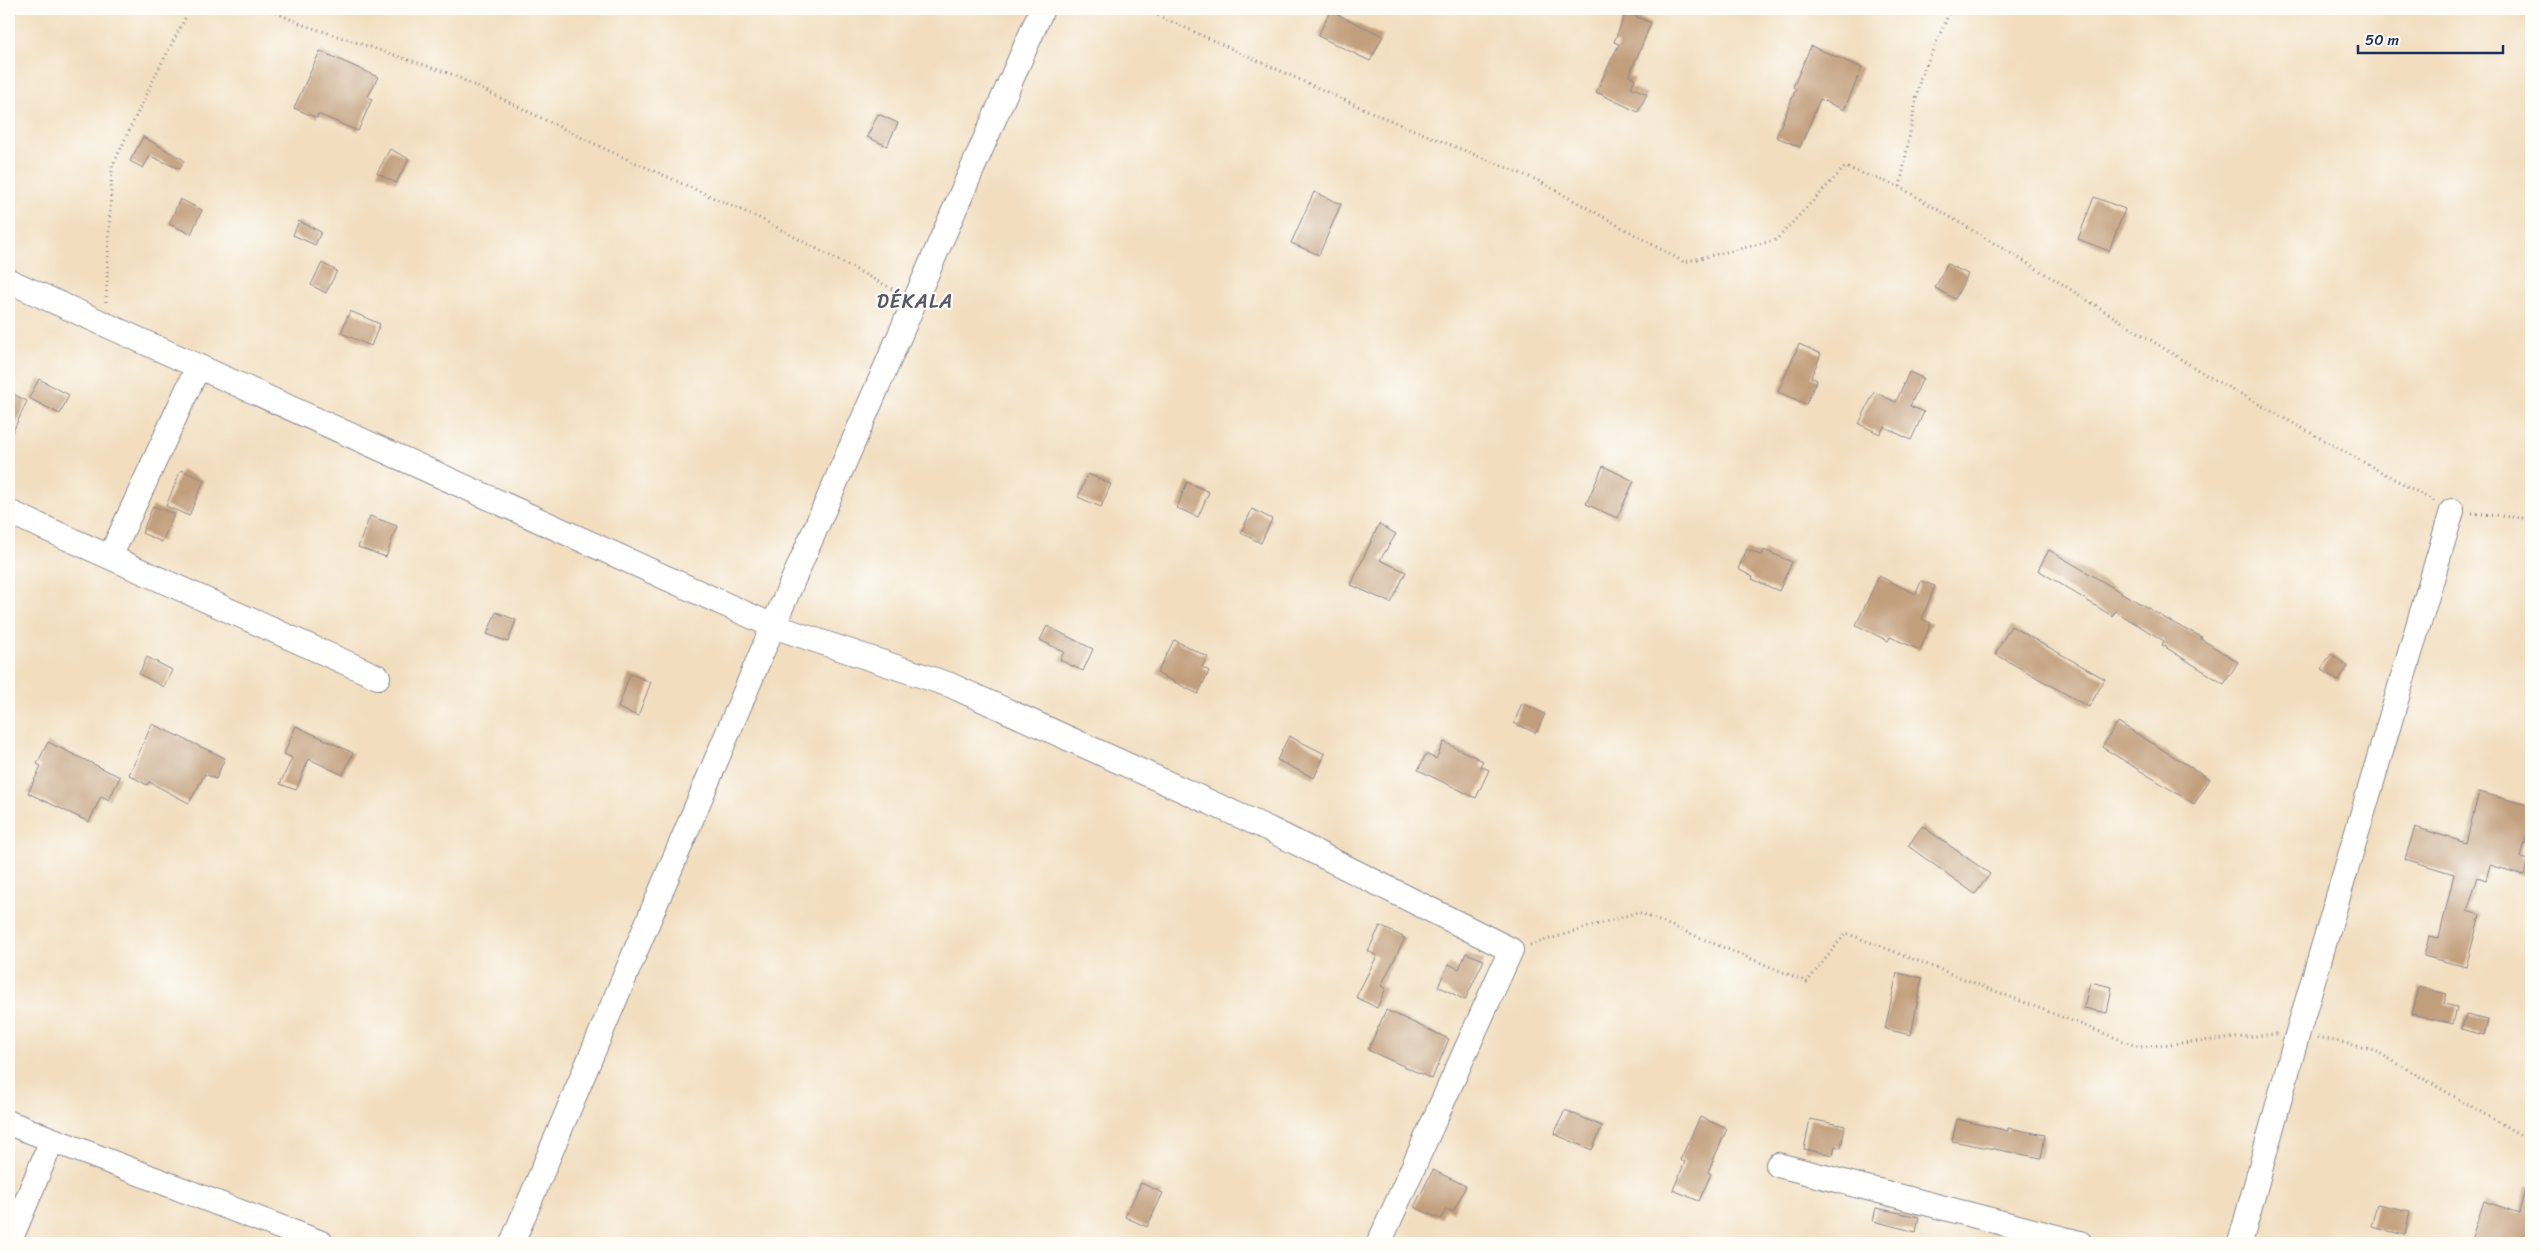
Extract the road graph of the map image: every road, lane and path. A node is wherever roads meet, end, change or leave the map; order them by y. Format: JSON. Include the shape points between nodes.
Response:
{"nodes":[{"id":1,"x":190,"y":9,"type":"edge"},
{"id":2,"x":267,"y":9,"type":"edge"},
{"id":3,"x":1042,"y":9,"type":"edge"},
{"id":4,"x":1144,"y":9,"type":"edge"},
{"id":5,"x":1951,"y":9,"type":"edge"},
{"id":6,"x":1900,"y":187,"type":"junction"},
{"id":7,"x":9,"y":281,"type":"edge"},
{"id":8,"x":915,"y":301,"type":"junction"},
{"id":9,"x":105,"y":325,"type":"junction"},
{"id":10,"x":198,"y":367,"type":"junction"},
{"id":11,"x":2452,"y":511,"type":"junction"},
{"id":12,"x":9,"y":512,"type":"edge"},
{"id":13,"x":2531,"y":519,"type":"edge"},
{"id":14,"x":110,"y":557,"type":"junction"},
{"id":15,"x":773,"y":626,"type":"junction"},
{"id":16,"x":378,"y":677,"type":"dead end"},
{"id":17,"x":1511,"y":950,"type":"junction"},
{"id":18,"x":2298,"y":1032,"type":"junction"},
{"id":19,"x":9,"y":1123,"type":"edge"},
{"id":20,"x":52,"y":1140,"type":"junction"},
{"id":21,"x":2531,"y":1141,"type":"edge"},
{"id":22,"x":1778,"y":1165,"type":"dead end"},
{"id":23,"x":10,"y":1243,"type":"edge"},
{"id":24,"x":317,"y":1243,"type":"edge"},
{"id":25,"x":512,"y":1243,"type":"edge"},
{"id":26,"x":1379,"y":1243,"type":"edge"},
{"id":27,"x":2080,"y":1243,"type":"edge"},
{"id":28,"x":2240,"y":1243,"type":"edge"}],
"edges":[{"from":1,"to":9,"type":"path","via":[[112,167]]},
{"from":2,"to":8,"type":"path","via":[[304,25],[451,74],[604,149],[759,218]]},
{"from":3,"to":8,"type":"street"},
{"from":4,"to":6,"type":"path","via":[[1382,118],[1537,180],[1684,262],[1776,240],[1845,167]]},
{"from":5,"to":6,"type":"path","via":[[1920,79]]},
{"from":6,"to":11,"type":"path","via":[[2206,375]]},
{"from":7,"to":9,"type":"street"},
{"from":8,"to":15,"type":"street"},
{"from":9,"to":10,"type":"street"},
{"from":10,"to":14,"type":"street"},
{"from":10,"to":15,"type":"street"},
{"from":11,"to":13,"type":"path"},
{"from":11,"to":18,"type":"street"},
{"from":12,"to":14,"type":"street"},
{"from":14,"to":16,"type":"street"},
{"from":15,"to":17,"type":"street","via":[[950,684],[1269,829]]},
{"from":15,"to":25,"type":"street"},
{"from":17,"to":18,"type":"path","via":[[1638,912],[1807,982],[1846,933],[2139,1047]]},
{"from":17,"to":26,"type":"street"},
{"from":18,"to":21,"type":"path","via":[[2374,1050]]},
{"from":18,"to":28,"type":"street"},
{"from":19,"to":20,"type":"street"},
{"from":20,"to":23,"type":"street"},
{"from":20,"to":24,"type":"street"},
{"from":22,"to":27,"type":"street"}]}
